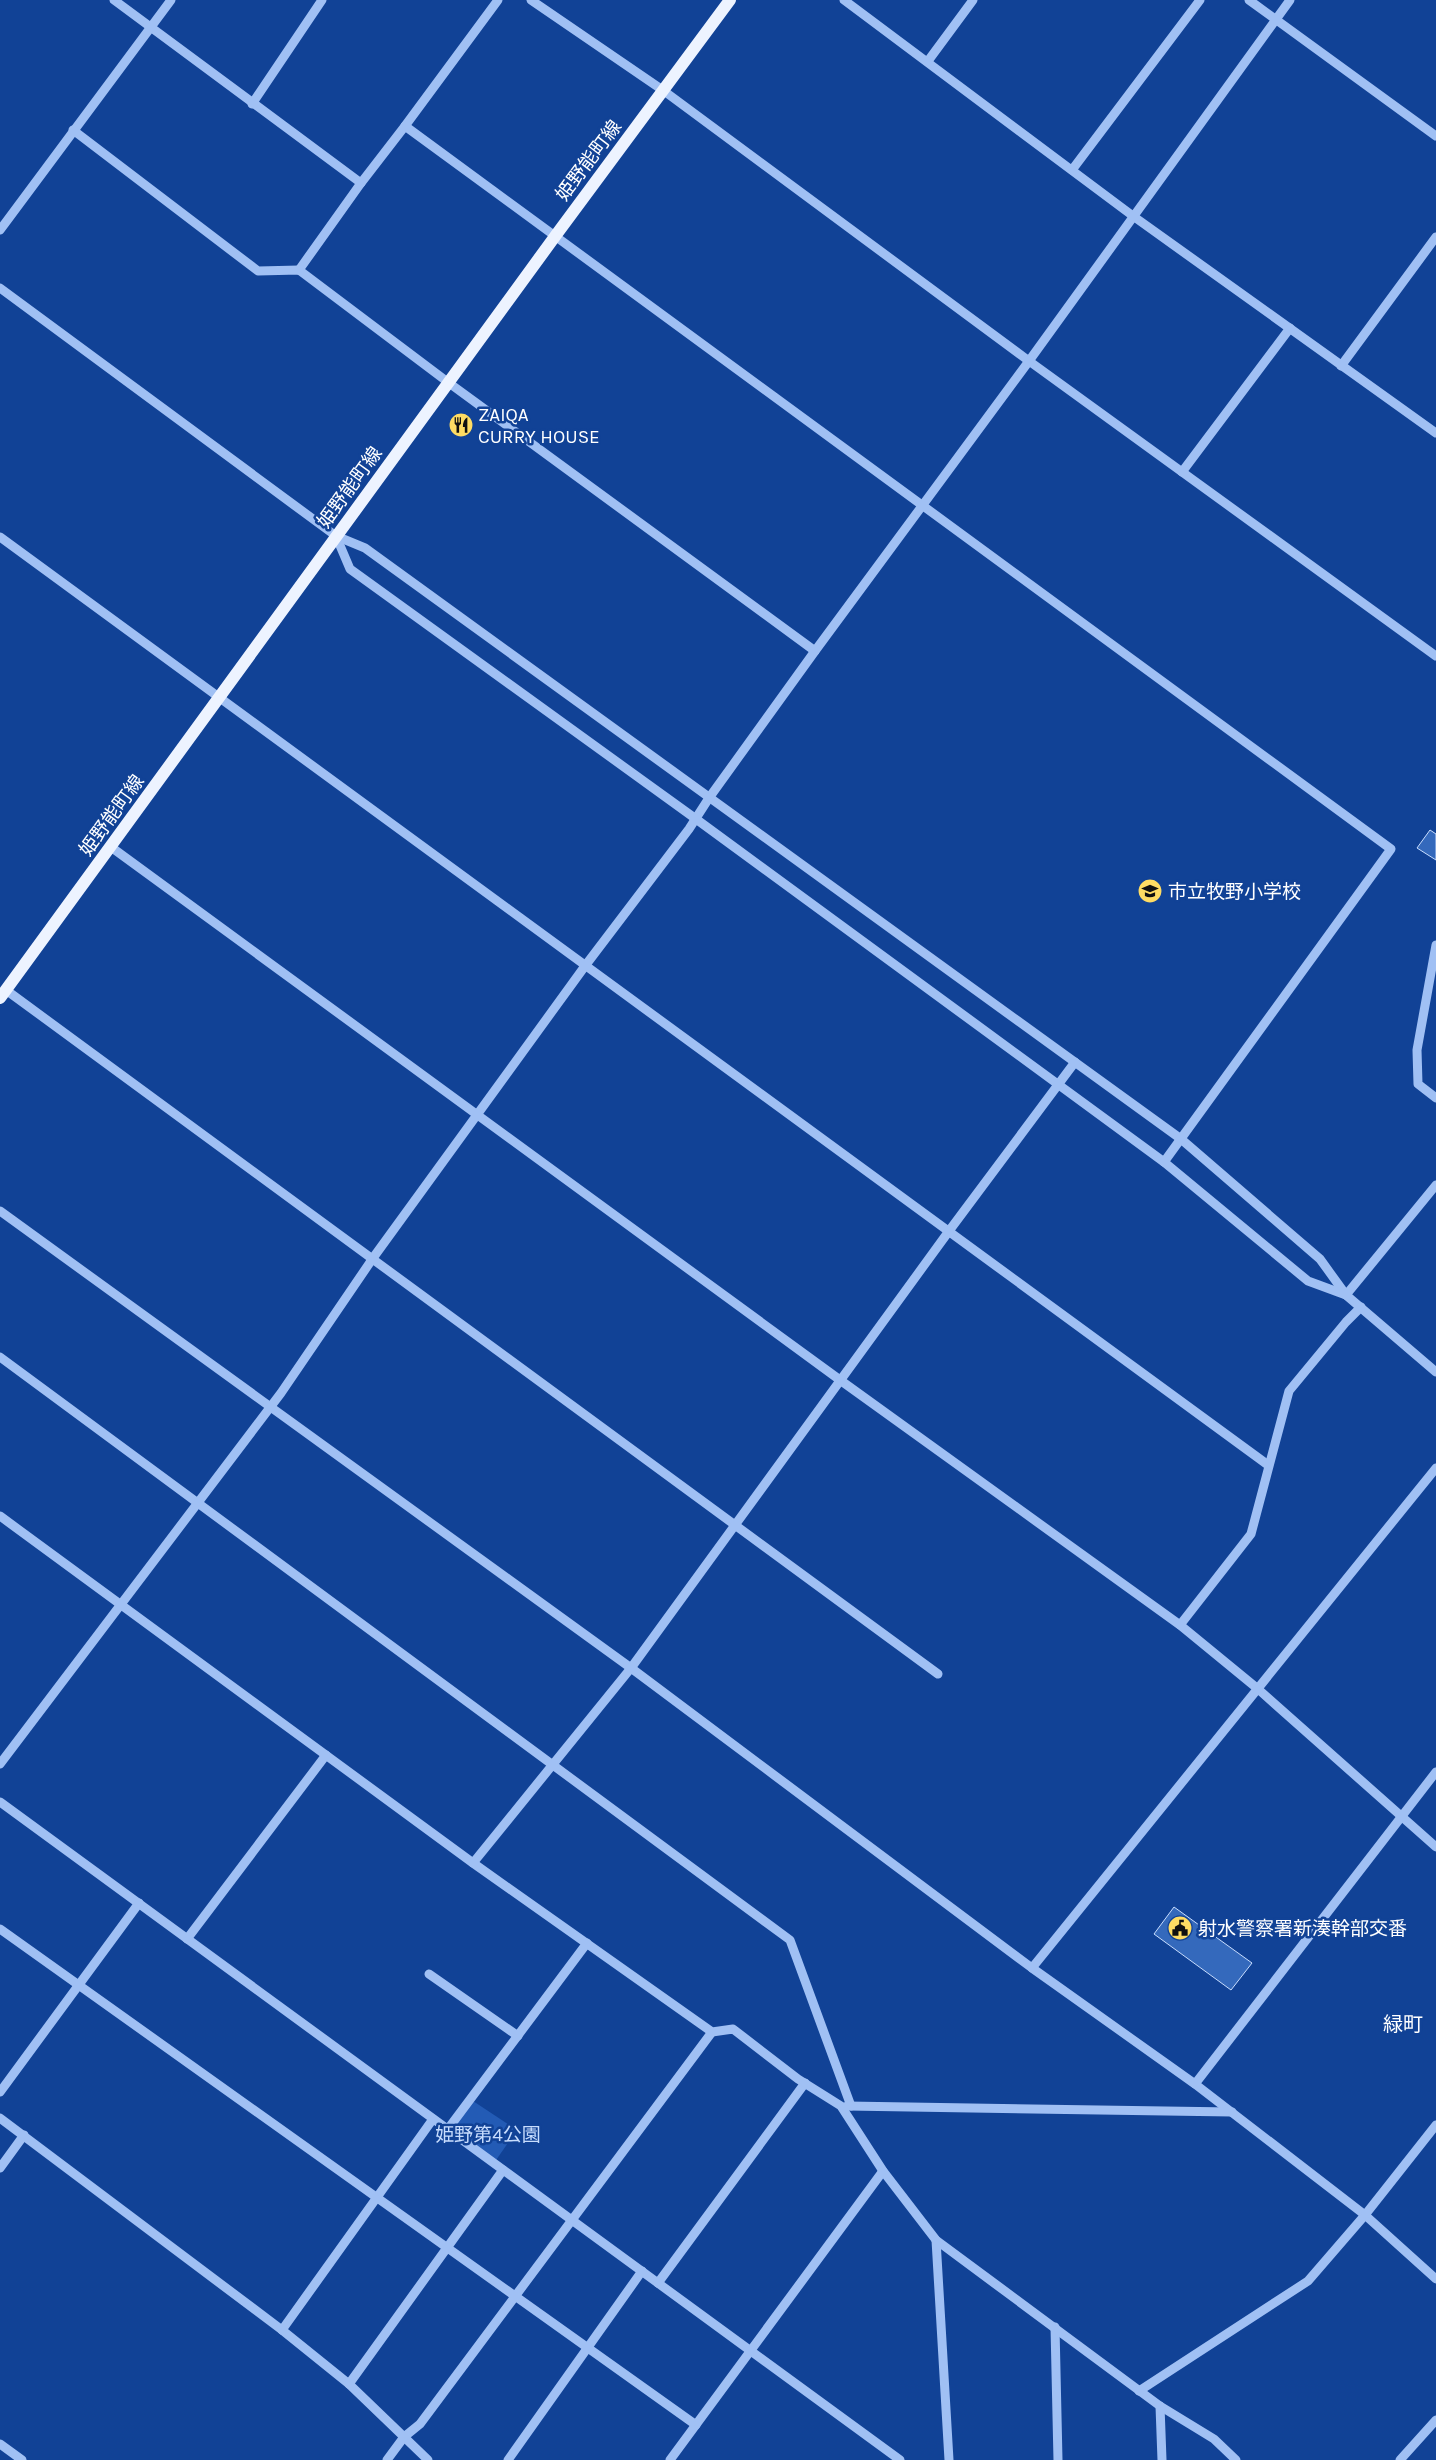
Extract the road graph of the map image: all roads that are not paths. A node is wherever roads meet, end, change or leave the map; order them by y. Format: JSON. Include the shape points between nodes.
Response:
{"nodes":[{"id":1,"x":114,"y":0,"type":"edge"},
{"id":2,"x":171,"y":0,"type":"edge"},
{"id":3,"x":322,"y":0,"type":"edge"},
{"id":4,"x":498,"y":0,"type":"edge"},
{"id":5,"x":531,"y":0,"type":"edge"},
{"id":6,"x":730,"y":0,"type":"edge"},
{"id":7,"x":844,"y":0,"type":"edge"},
{"id":8,"x":972,"y":0,"type":"edge"},
{"id":9,"x":1200,"y":0,"type":"edge"},
{"id":10,"x":1250,"y":0,"type":"edge"},
{"id":11,"x":1290,"y":0,"type":"edge"},
{"id":12,"x":1276,"y":19,"type":"junction"},
{"id":13,"x":151,"y":28,"type":"junction"},
{"id":14,"x":928,"y":62,"type":"junction"},
{"id":15,"x":664,"y":91,"type":"junction"},
{"id":16,"x":252,"y":104,"type":"junction"},
{"id":17,"x":405,"y":126,"type":"junction"},
{"id":18,"x":73,"y":130,"type":"junction"},
{"id":19,"x":1436,"y":136,"type":"edge"},
{"id":20,"x":1072,"y":170,"type":"junction"},
{"id":21,"x":361,"y":183,"type":"junction"},
{"id":22,"x":1133,"y":216,"type":"junction"},
{"id":23,"x":0,"y":230,"type":"edge"},
{"id":24,"x":556,"y":235,"type":"junction"},
{"id":25,"x":1436,"y":237,"type":"edge"},
{"id":26,"x":300,"y":270,"type":"junction"},
{"id":27,"x":0,"y":288,"type":"edge"},
{"id":28,"x":1290,"y":328,"type":"junction"},
{"id":29,"x":1029,"y":361,"type":"junction"},
{"id":30,"x":1341,"y":366,"type":"junction"},
{"id":31,"x":449,"y":383,"type":"junction"},
{"id":32,"x":1436,"y":434,"type":"edge"},
{"id":33,"x":1182,"y":472,"type":"junction"},
{"id":34,"x":922,"y":504,"type":"junction"},
{"id":35,"x":336,"y":536,"type":"junction"},
{"id":36,"x":0,"y":537,"type":"edge"},
{"id":37,"x":815,"y":651,"type":"junction"},
{"id":38,"x":1436,"y":656,"type":"edge"},
{"id":39,"x":218,"y":699,"type":"junction"},
{"id":40,"x":709,"y":798,"type":"junction"},
{"id":41,"x":696,"y":819,"type":"junction"},
{"id":42,"x":110,"y":846,"type":"junction"},
{"id":43,"x":1436,"y":945,"type":"edge"},
{"id":44,"x":585,"y":966,"type":"junction"},
{"id":45,"x":3,"y":994,"type":"edge"},
{"id":46,"x":1075,"y":1062,"type":"junction"},
{"id":47,"x":1058,"y":1084,"type":"junction"},
{"id":48,"x":1436,"y":1098,"type":"edge"},
{"id":49,"x":478,"y":1114,"type":"junction"},
{"id":50,"x":1181,"y":1139,"type":"junction"},
{"id":51,"x":1164,"y":1162,"type":"junction"},
{"id":52,"x":1436,"y":1185,"type":"edge"},
{"id":53,"x":0,"y":1211,"type":"edge"},
{"id":54,"x":949,"y":1230,"type":"junction"},
{"id":55,"x":372,"y":1258,"type":"junction"},
{"id":56,"x":1346,"y":1295,"type":"junction"},
{"id":57,"x":1361,"y":1307,"type":"junction"},
{"id":58,"x":0,"y":1357,"type":"edge"},
{"id":59,"x":1436,"y":1372,"type":"edge"},
{"id":60,"x":840,"y":1380,"type":"junction"},
{"id":61,"x":270,"y":1408,"type":"junction"},
{"id":62,"x":1268,"y":1465,"type":"junction"},
{"id":63,"x":1436,"y":1468,"type":"edge"},
{"id":64,"x":198,"y":1502,"type":"junction"},
{"id":65,"x":0,"y":1516,"type":"edge"},
{"id":66,"x":734,"y":1526,"type":"junction"},
{"id":67,"x":121,"y":1604,"type":"junction"},
{"id":68,"x":1180,"y":1625,"type":"junction"},
{"id":69,"x":631,"y":1668,"type":"junction"},
{"id":70,"x":938,"y":1674,"type":"dead end"},
{"id":71,"x":1258,"y":1689,"type":"junction"},
{"id":72,"x":326,"y":1755,"type":"junction"},
{"id":73,"x":0,"y":1764,"type":"edge"},
{"id":74,"x":552,"y":1766,"type":"junction"},
{"id":75,"x":1436,"y":1772,"type":"edge"},
{"id":76,"x":0,"y":1802,"type":"edge"},
{"id":77,"x":1400,"y":1816,"type":"junction"},
{"id":78,"x":1436,"y":1847,"type":"edge"},
{"id":79,"x":473,"y":1863,"type":"junction"},
{"id":80,"x":139,"y":1903,"type":"junction"},
{"id":81,"x":0,"y":1929,"type":"edge"},
{"id":82,"x":187,"y":1939,"type":"junction"},
{"id":83,"x":586,"y":1943,"type":"junction"},
{"id":84,"x":1032,"y":1968,"type":"junction"},
{"id":85,"x":429,"y":1974,"type":"dead end"},
{"id":86,"x":78,"y":1985,"type":"junction"},
{"id":87,"x":712,"y":2032,"type":"junction"},
{"id":88,"x":518,"y":2036,"type":"junction"},
{"id":89,"x":805,"y":2083,"type":"junction"},
{"id":90,"x":1196,"y":2084,"type":"junction"},
{"id":91,"x":0,"y":2092,"type":"edge"},
{"id":92,"x":841,"y":2106,"type":"junction"},
{"id":93,"x":851,"y":2106,"type":"junction"},
{"id":94,"x":1232,"y":2112,"type":"junction"},
{"id":95,"x":0,"y":2118,"type":"edge"},
{"id":96,"x":434,"y":2119,"type":"junction"},
{"id":97,"x":1436,"y":2125,"type":"edge"},
{"id":98,"x":448,"y":2129,"type":"junction"},
{"id":99,"x":24,"y":2136,"type":"junction"},
{"id":100,"x":0,"y":2168,"type":"edge"},
{"id":101,"x":503,"y":2170,"type":"junction"},
{"id":102,"x":883,"y":2171,"type":"junction"},
{"id":103,"x":377,"y":2198,"type":"junction"},
{"id":104,"x":1365,"y":2214,"type":"junction"},
{"id":105,"x":572,"y":2220,"type":"junction"},
{"id":106,"x":936,"y":2240,"type":"junction"},
{"id":107,"x":447,"y":2248,"type":"junction"},
{"id":108,"x":642,"y":2271,"type":"junction"},
{"id":109,"x":1436,"y":2279,"type":"edge"},
{"id":110,"x":658,"y":2283,"type":"junction"},
{"id":111,"x":516,"y":2296,"type":"junction"},
{"id":112,"x":1056,"y":2327,"type":"junction"},
{"id":113,"x":282,"y":2330,"type":"junction"},
{"id":114,"x":588,"y":2348,"type":"junction"},
{"id":115,"x":750,"y":2351,"type":"junction"},
{"id":116,"x":349,"y":2384,"type":"junction"},
{"id":117,"x":1139,"y":2391,"type":"junction"},
{"id":118,"x":1160,"y":2406,"type":"junction"},
{"id":119,"x":1436,"y":2420,"type":"edge"},
{"id":120,"x":696,"y":2425,"type":"junction"},
{"id":121,"x":404,"y":2437,"type":"junction"},
{"id":122,"x":0,"y":2444,"type":"edge"},
{"id":123,"x":1403,"y":2459,"type":"edge"},
{"id":124,"x":22,"y":2460,"type":"edge"},
{"id":125,"x":387,"y":2460,"type":"edge"},
{"id":126,"x":428,"y":2460,"type":"edge"},
{"id":127,"x":508,"y":2460,"type":"edge"},
{"id":128,"x":670,"y":2460,"type":"edge"},
{"id":129,"x":900,"y":2460,"type":"edge"},
{"id":130,"x":949,"y":2460,"type":"edge"},
{"id":131,"x":1058,"y":2460,"type":"edge"},
{"id":132,"x":1162,"y":2460,"type":"edge"},
{"id":133,"x":1236,"y":2460,"type":"edge"}],
"edges":[{"from":1,"to":13,"type":"street"},
{"from":2,"to":13,"type":"street"},
{"from":3,"to":16,"type":"street"},
{"from":4,"to":17,"type":"street"},
{"from":5,"to":15,"type":"street"},
{"from":6,"to":15,"type":"main road","name":"姫野能町線"},
{"from":7,"to":14,"type":"street"},
{"from":8,"to":14,"type":"street"},
{"from":9,"to":20,"type":"street"},
{"from":10,"to":12,"type":"street"},
{"from":11,"to":12,"type":"street"},
{"from":12,"to":19,"type":"street"},
{"from":12,"to":22,"type":"street"},
{"from":13,"to":16,"type":"street"},
{"from":13,"to":18,"type":"street"},
{"from":14,"to":20,"type":"street"},
{"from":15,"to":24,"type":"main road","name":"姫野能町線"},
{"from":15,"to":29,"type":"street"},
{"from":16,"to":21,"type":"street"},
{"from":17,"to":21,"type":"street"},
{"from":17,"to":24,"type":"street"},
{"from":18,"to":23,"type":"street"},
{"from":18,"to":26,"type":"street","via":[[258,271]]},
{"from":20,"to":22,"type":"street"},
{"from":21,"to":26,"type":"street"},
{"from":22,"to":28,"type":"street"},
{"from":22,"to":29,"type":"street"},
{"from":24,"to":31,"type":"main road","name":"姫野能町線"},
{"from":24,"to":34,"type":"street"},
{"from":25,"to":30,"type":"street"},
{"from":26,"to":31,"type":"street"},
{"from":27,"to":35,"type":"street"},
{"from":28,"to":30,"type":"street"},
{"from":28,"to":33,"type":"street"},
{"from":29,"to":33,"type":"street"},
{"from":29,"to":34,"type":"street"},
{"from":30,"to":32,"type":"street"},
{"from":31,"to":35,"type":"main road","name":"姫野能町線"},
{"from":31,"to":37,"type":"street"},
{"from":33,"to":38,"type":"street"},
{"from":34,"to":37,"type":"street"},
{"from":34,"to":50,"type":"street","via":[[1391,849]]},
{"from":35,"to":39,"type":"main road","name":"姫野能町線"},
{"from":35,"to":40,"type":"street","via":[[366,548]]},
{"from":35,"to":41,"type":"street","via":[[350,569]]},
{"from":36,"to":39,"type":"street"},
{"from":37,"to":40,"type":"street"},
{"from":39,"to":42,"type":"main road","name":"姫野能町線"},
{"from":39,"to":44,"type":"street"},
{"from":40,"to":41,"type":"street"},
{"from":40,"to":46,"type":"street"},
{"from":41,"to":44,"type":"street"},
{"from":41,"to":47,"type":"street"},
{"from":42,"to":45,"type":"main road","name":"姫野能町線"},
{"from":42,"to":49,"type":"street"},
{"from":43,"to":48,"type":"street","via":[[1417,1050],[1418,1084]]},
{"from":44,"to":49,"type":"street"},
{"from":44,"to":54,"type":"street"},
{"from":45,"to":55,"type":"street"},
{"from":46,"to":47,"type":"street"},
{"from":46,"to":50,"type":"street"},
{"from":47,"to":51,"type":"street"},
{"from":47,"to":54,"type":"street"},
{"from":49,"to":55,"type":"street"},
{"from":49,"to":60,"type":"street"},
{"from":50,"to":51,"type":"street"},
{"from":50,"to":56,"type":"street","via":[[1320,1259]]},
{"from":51,"to":56,"type":"street","via":[[1308,1281]]},
{"from":52,"to":56,"type":"street"},
{"from":53,"to":61,"type":"street"},
{"from":54,"to":60,"type":"street"},
{"from":54,"to":62,"type":"street"},
{"from":55,"to":61,"type":"street"},
{"from":55,"to":66,"type":"street"},
{"from":56,"to":57,"type":"street"},
{"from":57,"to":59,"type":"street"},
{"from":57,"to":62,"type":"street","via":[[1289,1391]]},
{"from":58,"to":64,"type":"street"},
{"from":60,"to":66,"type":"street"},
{"from":60,"to":68,"type":"street"},
{"from":61,"to":64,"type":"street"},
{"from":61,"to":69,"type":"street"},
{"from":62,"to":68,"type":"street","via":[[1251,1534]]},
{"from":63,"to":71,"type":"street"},
{"from":64,"to":67,"type":"street"},
{"from":64,"to":74,"type":"street"},
{"from":65,"to":67,"type":"street"},
{"from":66,"to":69,"type":"street"},
{"from":66,"to":70,"type":"street"},
{"from":67,"to":72,"type":"street"},
{"from":67,"to":73,"type":"street"},
{"from":68,"to":71,"type":"street"},
{"from":69,"to":74,"type":"street"},
{"from":69,"to":84,"type":"street"},
{"from":71,"to":77,"type":"street"},
{"from":71,"to":84,"type":"street"},
{"from":72,"to":79,"type":"street"},
{"from":72,"to":82,"type":"street"},
{"from":74,"to":79,"type":"street"},
{"from":74,"to":93,"type":"street","via":[[790,1940]]},
{"from":75,"to":77,"type":"street"},
{"from":76,"to":80,"type":"street"},
{"from":77,"to":78,"type":"street"},
{"from":77,"to":90,"type":"street"},
{"from":79,"to":83,"type":"street"},
{"from":80,"to":82,"type":"street"},
{"from":80,"to":86,"type":"street"},
{"from":81,"to":86,"type":"street"},
{"from":82,"to":96,"type":"street"},
{"from":83,"to":87,"type":"street"},
{"from":83,"to":88,"type":"street"},
{"from":84,"to":90,"type":"street"},
{"from":85,"to":88,"type":"street"},
{"from":86,"to":91,"type":"street"},
{"from":86,"to":103,"type":"street"},
{"from":87,"to":89,"type":"street","via":[[733,2029]]},
{"from":87,"to":105,"type":"street"},
{"from":88,"to":98,"type":"street"},
{"from":89,"to":92,"type":"street"},
{"from":89,"to":110,"type":"street"},
{"from":90,"to":94,"type":"street"},
{"from":92,"to":93,"type":"street"},
{"from":92,"to":102,"type":"street"},
{"from":93,"to":94,"type":"street"},
{"from":94,"to":104,"type":"street"},
{"from":95,"to":99,"type":"street"},
{"from":96,"to":98,"type":"street"},
{"from":96,"to":103,"type":"street"},
{"from":97,"to":104,"type":"street"},
{"from":98,"to":101,"type":"street"},
{"from":99,"to":100,"type":"street"},
{"from":99,"to":113,"type":"street"},
{"from":101,"to":105,"type":"street"},
{"from":101,"to":107,"type":"street"},
{"from":102,"to":106,"type":"street"},
{"from":102,"to":115,"type":"street"},
{"from":103,"to":107,"type":"street"},
{"from":103,"to":113,"type":"street"},
{"from":104,"to":109,"type":"street"},
{"from":104,"to":117,"type":"street","via":[[1308,2281]]},
{"from":105,"to":108,"type":"street"},
{"from":105,"to":111,"type":"street"},
{"from":106,"to":112,"type":"street"},
{"from":106,"to":130,"type":"street"},
{"from":107,"to":111,"type":"street"},
{"from":107,"to":116,"type":"street"},
{"from":108,"to":110,"type":"street"},
{"from":108,"to":114,"type":"street"},
{"from":110,"to":115,"type":"street"},
{"from":111,"to":114,"type":"street"},
{"from":111,"to":121,"type":"street","via":[[420,2424]]},
{"from":112,"to":117,"type":"street"},
{"from":112,"to":131,"type":"street"},
{"from":113,"to":116,"type":"street"},
{"from":114,"to":120,"type":"street"},
{"from":114,"to":127,"type":"street"},
{"from":115,"to":120,"type":"street"},
{"from":115,"to":129,"type":"street"},
{"from":116,"to":121,"type":"street"},
{"from":117,"to":118,"type":"street"},
{"from":118,"to":132,"type":"street"},
{"from":118,"to":133,"type":"street","via":[[1214,2438]]},
{"from":119,"to":123,"type":"street"},
{"from":120,"to":128,"type":"street"},
{"from":121,"to":125,"type":"street"},
{"from":121,"to":126,"type":"street"},
{"from":122,"to":124,"type":"street"}]}
